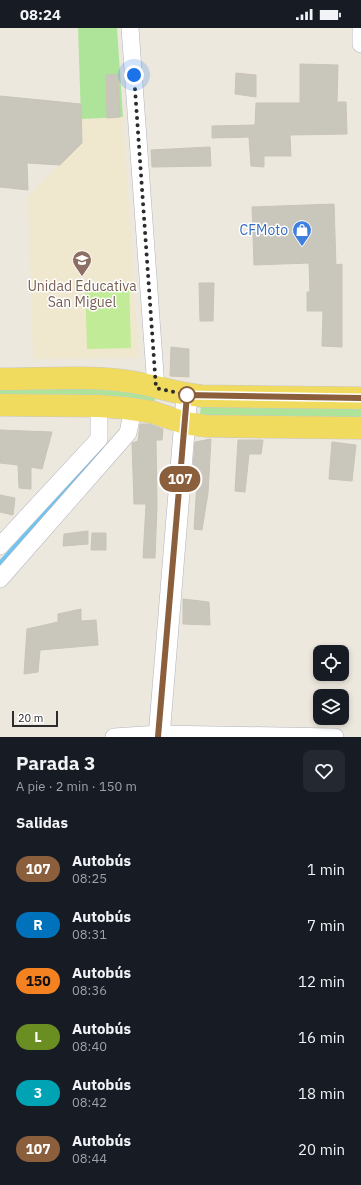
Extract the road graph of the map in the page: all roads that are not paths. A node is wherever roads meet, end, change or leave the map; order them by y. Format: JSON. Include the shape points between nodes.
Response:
{"nodes":[{"id":1,"x":130,"y":28,"type":"edge"},
{"id":2,"x":361,"y":28,"type":"edge"},
{"id":3,"x":361,"y":44,"type":"edge"},
{"id":4,"x":0,"y":379,"type":"edge"},
{"id":5,"x":156,"y":388,"type":"junction"},
{"id":6,"x":187,"y":395,"type":"junction"},
{"id":7,"x":361,"y":398,"type":"edge"},
{"id":8,"x":0,"y":404,"type":"edge"},
{"id":9,"x":99,"y":406,"type":"junction"},
{"id":10,"x":133,"y":409,"type":"junction"},
{"id":11,"x":185,"y":423,"type":"junction"},
{"id":12,"x":361,"y":428,"type":"edge"},
{"id":13,"x":0,"y":546,"type":"edge"},
{"id":14,"x":0,"y":579,"type":"edge"},
{"id":15,"x":159,"y":736,"type":"edge"},
{"id":16,"x":114,"y":737,"type":"edge"},
{"id":17,"x":335,"y":737,"type":"edge"}],
"edges":[{"from":1,"to":5,"type":"street"},
{"from":2,"to":3,"type":"street"},
{"from":4,"to":5,"type":"main road","via":[[104,380],[133,382]]},
{"from":5,"to":6,"type":"main road"},
{"from":6,"to":7,"type":"main road"},
{"from":6,"to":11,"type":"street"},
{"from":8,"to":9,"type":"main road"},
{"from":9,"to":10,"type":"main road"},
{"from":9,"to":13,"type":"street","via":[[100,439]]},
{"from":10,"to":11,"type":"main road","via":[[158,413]]},
{"from":10,"to":14,"type":"street","via":[[128,433]]},
{"from":11,"to":12,"type":"main road","via":[[205,426]]},
{"from":11,"to":15,"type":"street"},
{"from":15,"to":16,"type":"street"},
{"from":15,"to":17,"type":"street"}]}
